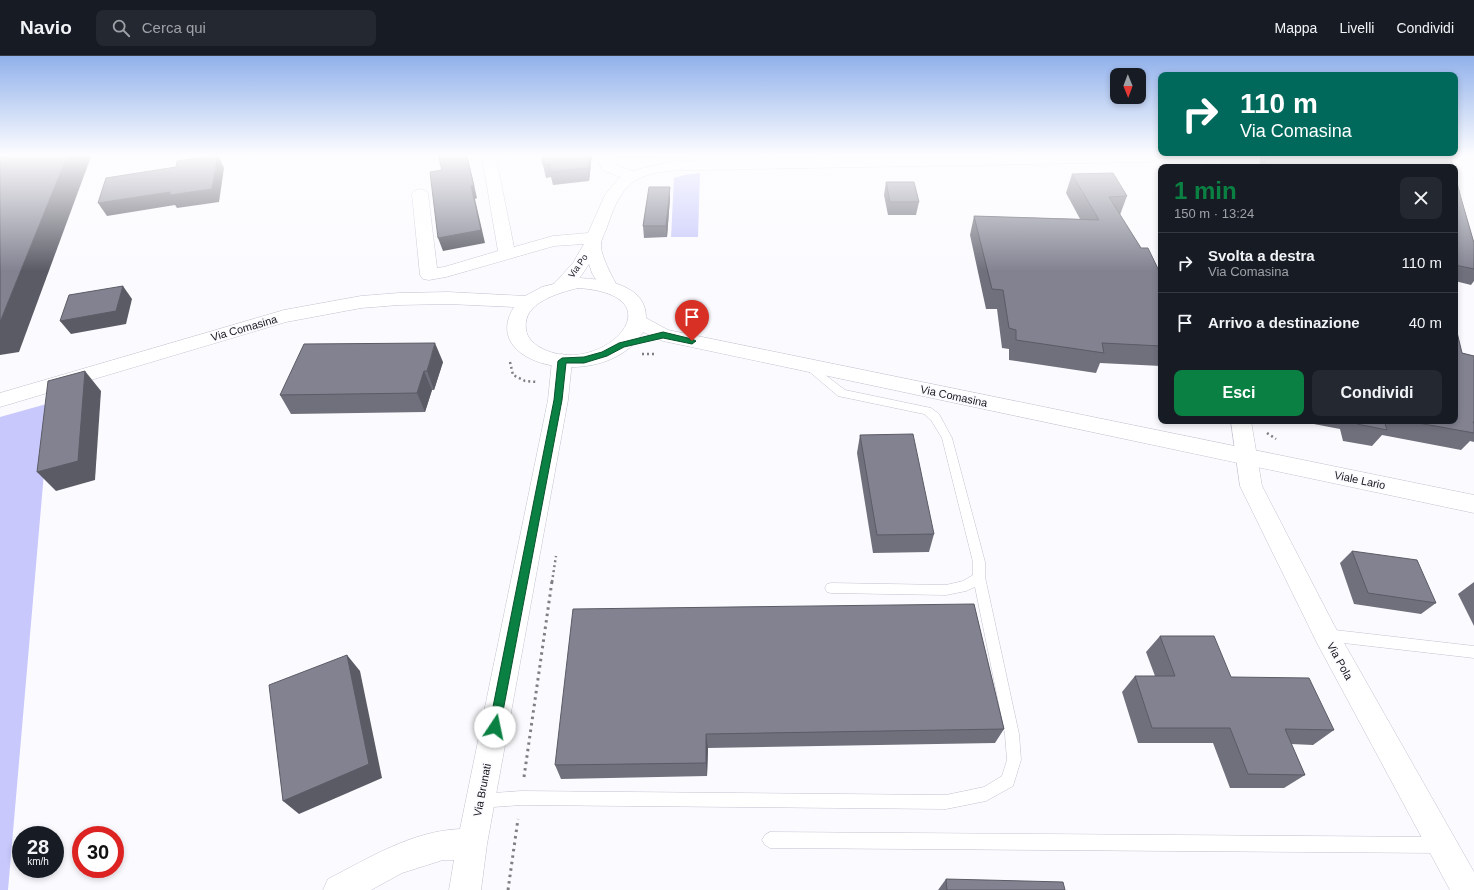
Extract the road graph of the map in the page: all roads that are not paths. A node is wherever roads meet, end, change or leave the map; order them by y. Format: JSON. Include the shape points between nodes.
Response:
{"nodes":[{"id":1,"x":496,"y":193,"type":"edge"},
{"id":2,"x":615,"y":193,"type":"edge"},
{"id":3,"x":420,"y":194,"type":"dead end"},
{"id":4,"x":593,"y":241,"type":"junction"},
{"id":5,"x":507,"y":253,"type":"junction"},
{"id":6,"x":561,"y":286,"type":"junction"},
{"id":7,"x":609,"y":287,"type":"junction"},
{"id":8,"x":524,"y":307,"type":"junction"},
{"id":9,"x":637,"y":321,"type":"junction"},
{"id":10,"x":663,"y":335,"type":"junction"},
{"id":11,"x":622,"y":344,"type":"junction"},
{"id":12,"x":808,"y":366,"type":"junction"},
{"id":13,"x":561,"y":372,"type":"junction"},
{"id":14,"x":0,"y":400,"type":"edge"},
{"id":15,"x":1241,"y":424,"type":"edge"},
{"id":16,"x":1246,"y":456,"type":"junction"},
{"id":17,"x":1474,"y":504,"type":"edge"},
{"id":18,"x":979,"y":577,"type":"junction"},
{"id":19,"x":832,"y":588,"type":"dead end"},
{"id":20,"x":1326,"y":635,"type":"junction"},
{"id":21,"x":1474,"y":652,"type":"edge"},
{"id":22,"x":480,"y":801,"type":"junction"},
{"id":23,"x":770,"y":840,"type":"dead end"},
{"id":24,"x":472,"y":844,"type":"junction"},
{"id":25,"x":1443,"y":845,"type":"junction"},
{"id":26,"x":339,"y":890,"type":"edge"},
{"id":27,"x":465,"y":890,"type":"edge"},
{"id":28,"x":1467,"y":890,"type":"edge"}],
"edges":[{"from":1,"to":5,"type":"street"},
{"from":2,"to":4,"type":"street","name":"Via Po"},
{"from":3,"to":5,"type":"street","via":[[429,275]]},
{"from":4,"to":5,"type":"street","via":[[553,241]]},
{"from":4,"to":6,"type":"street","name":"Via Po","via":[[573,275]]},
{"from":4,"to":7,"type":"street","name":"Via Po","via":[[601,274]]},
{"from":6,"to":7,"type":"street","via":[[594,284]]},
{"from":6,"to":8,"type":"street","via":[[544,292]]},
{"from":7,"to":9,"type":"street","via":[[631,301],[636,310]]},
{"from":8,"to":13,"type":"street","name":"Via Comasina","via":[[516,326],[518,338],[528,349],[543,357]]},
{"from":8,"to":14,"type":"street","name":"Via Comasina","via":[[494,301],[448,298],[361,302],[284,316]]},
{"from":9,"to":10,"type":"street","name":"Via Comasina"},
{"from":9,"to":11,"type":"street","name":"Via Comasina","via":[[632,333]]},
{"from":10,"to":11,"type":"street","name":"Via Comasina"},
{"from":10,"to":12,"type":"street","name":"Via Comasina"},
{"from":11,"to":13,"type":"street","name":"Via Comasina"},
{"from":12,"to":16,"type":"street","name":"Via Comasina"},
{"from":12,"to":18,"type":"lane","via":[[842,393],[927,412],[935,417],[947,438],[979,562]]},
{"from":13,"to":22,"type":"street","name":"Via Brunati","via":[[558,400]]},
{"from":15,"to":16,"type":"street","name":"Via Pola"},
{"from":16,"to":17,"type":"street","name":"Viale Lario"},
{"from":16,"to":20,"type":"street","name":"Via Pola","via":[[1251,486]]},
{"from":18,"to":19,"type":"lane","via":[[966,586],[946,590]]},
{"from":18,"to":22,"type":"lane","via":[[1012,734],[1014,760],[1008,781],[986,794],[946,802],[521,798]]},
{"from":20,"to":21,"type":"lane"},
{"from":20,"to":25,"type":"street","name":"Via Pola"},
{"from":22,"to":24,"type":"street","name":"Via Brunati"},
{"from":23,"to":25,"type":"lane"},
{"from":24,"to":26,"type":"street","via":[[443,845],[396,860]]},
{"from":24,"to":27,"type":"street","name":"Via Brunati"},
{"from":25,"to":28,"type":"street","name":"Via Pola"}]}
